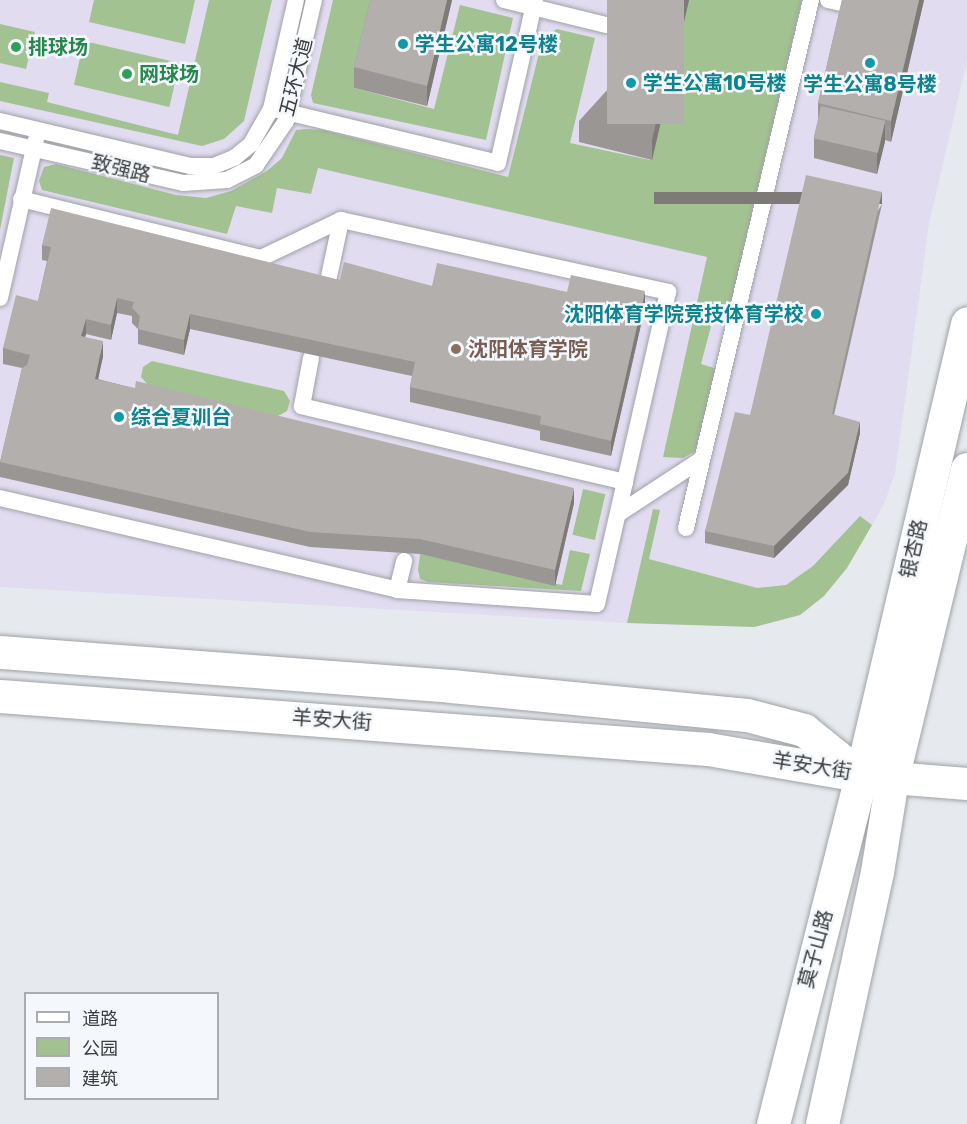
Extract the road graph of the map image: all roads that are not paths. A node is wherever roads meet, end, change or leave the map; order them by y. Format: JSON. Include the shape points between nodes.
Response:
{"nodes":[{"id":1,"x":296,"y":0,"type":"edge"},
{"id":2,"x":314,"y":0,"type":"edge"},
{"id":3,"x":504,"y":0,"type":"edge"},
{"id":4,"x":811,"y":0,"type":"edge"},
{"id":5,"x":828,"y":0,"type":"edge"},
{"id":6,"x":534,"y":4,"type":"edge"},
{"id":7,"x":846,"y":4,"type":"edge"},
{"id":8,"x":606,"y":25,"type":"edge"},
{"id":9,"x":271,"y":109,"type":"junction"},
{"id":10,"x":289,"y":112,"type":"junction"},
{"id":11,"x":0,"y":122,"type":"edge"},
{"id":12,"x":39,"y":130,"type":"junction"},
{"id":13,"x":0,"y":141,"type":"edge"},
{"id":14,"x":34,"y":148,"type":"junction"},
{"id":15,"x":234,"y":158,"type":"joint"},
{"id":16,"x":241,"y":174,"type":"joint"},
{"id":17,"x":21,"y":199,"type":"junction"},
{"id":18,"x":341,"y":220,"type":"junction"},
{"id":19,"x":327,"y":286,"type":"edge"},
{"id":20,"x":0,"y":298,"type":"edge"},
{"id":21,"x":967,"y":323,"type":"edge"},
{"id":22,"x":311,"y":358,"type":"edge"},
{"id":23,"x":433,"y":437,"type":"junction"},
{"id":24,"x":428,"y":458,"type":"edge"},
{"id":25,"x":702,"y":459,"type":"junction"},
{"id":26,"x":967,"y":469,"type":"edge"},
{"id":27,"x":625,"y":482,"type":"junction"},
{"id":28,"x":0,"y":498,"type":"edge"},
{"id":29,"x":618,"y":514,"type":"junction"},
{"id":30,"x":686,"y":528,"type":"dead end"},
{"id":31,"x":404,"y":561,"type":"edge"},
{"id":32,"x":397,"y":590,"type":"junction"},
{"id":33,"x":0,"y":652,"type":"edge"},
{"id":34,"x":0,"y":696,"type":"edge"},
{"id":35,"x":876,"y":777,"type":"junction"},
{"id":36,"x":967,"y":784,"type":"edge"},
{"id":37,"x":773,"y":1124,"type":"edge"},
{"id":38,"x":822,"y":1124,"type":"edge"}],
"edges":[{"from":1,"to":9,"type":"lane","name":"五环大道"},
{"from":2,"to":10,"type":"lane","name":"五环大道"},
{"from":3,"to":6,"type":"lane"},
{"from":4,"to":25,"type":"lane"},
{"from":5,"to":7,"type":"lane"},
{"from":6,"to":8,"type":"lane"},
{"from":6,"to":10,"type":"lane","via":[[498,162]]},
{"from":9,"to":10,"type":"lane"},
{"from":9,"to":15,"type":"lane","name":"五环大道","via":[[251,144]]},
{"from":10,"to":16,"type":"lane","name":"五环大道","via":[[264,156]]},
{"from":11,"to":12,"type":"lane","name":"致强路"},
{"from":12,"to":14,"type":"lane"},
{"from":12,"to":15,"type":"lane","name":"致强路","via":[[191,166],[214,166]]},
{"from":13,"to":14,"type":"lane","name":"致强路"},
{"from":14,"to":16,"type":"lane","name":"致强路","via":[[183,183],[213,184]]},
{"from":14,"to":17,"type":"lane"},
{"from":17,"to":18,"type":"lane","via":[[261,258]]},
{"from":17,"to":20,"type":"lane"},
{"from":18,"to":19,"type":"lane"},
{"from":18,"to":27,"type":"lane","via":[[668,292]]},
{"from":21,"to":35,"type":"street","name":"银杏路"},
{"from":22,"to":23,"type":"lane","via":[[302,406]]},
{"from":23,"to":24,"type":"lane"},
{"from":23,"to":27,"type":"lane"},
{"from":25,"to":29,"type":"lane"},
{"from":25,"to":30,"type":"lane"},
{"from":26,"to":35,"type":"street"},
{"from":27,"to":29,"type":"lane"},
{"from":28,"to":32,"type":"lane"},
{"from":29,"to":32,"type":"lane","via":[[597,604]]},
{"from":31,"to":32,"type":"lane"},
{"from":33,"to":35,"type":"street","name":"羊安大街","via":[[451,686],[747,715],[804,730]]},
{"from":34,"to":35,"type":"street","name":"羊安大街","via":[[708,749]]},
{"from":35,"to":36,"type":"street"},
{"from":35,"to":37,"type":"street","name":"莫子山路"},
{"from":35,"to":38,"type":"street","via":[[874,883]]}]}
